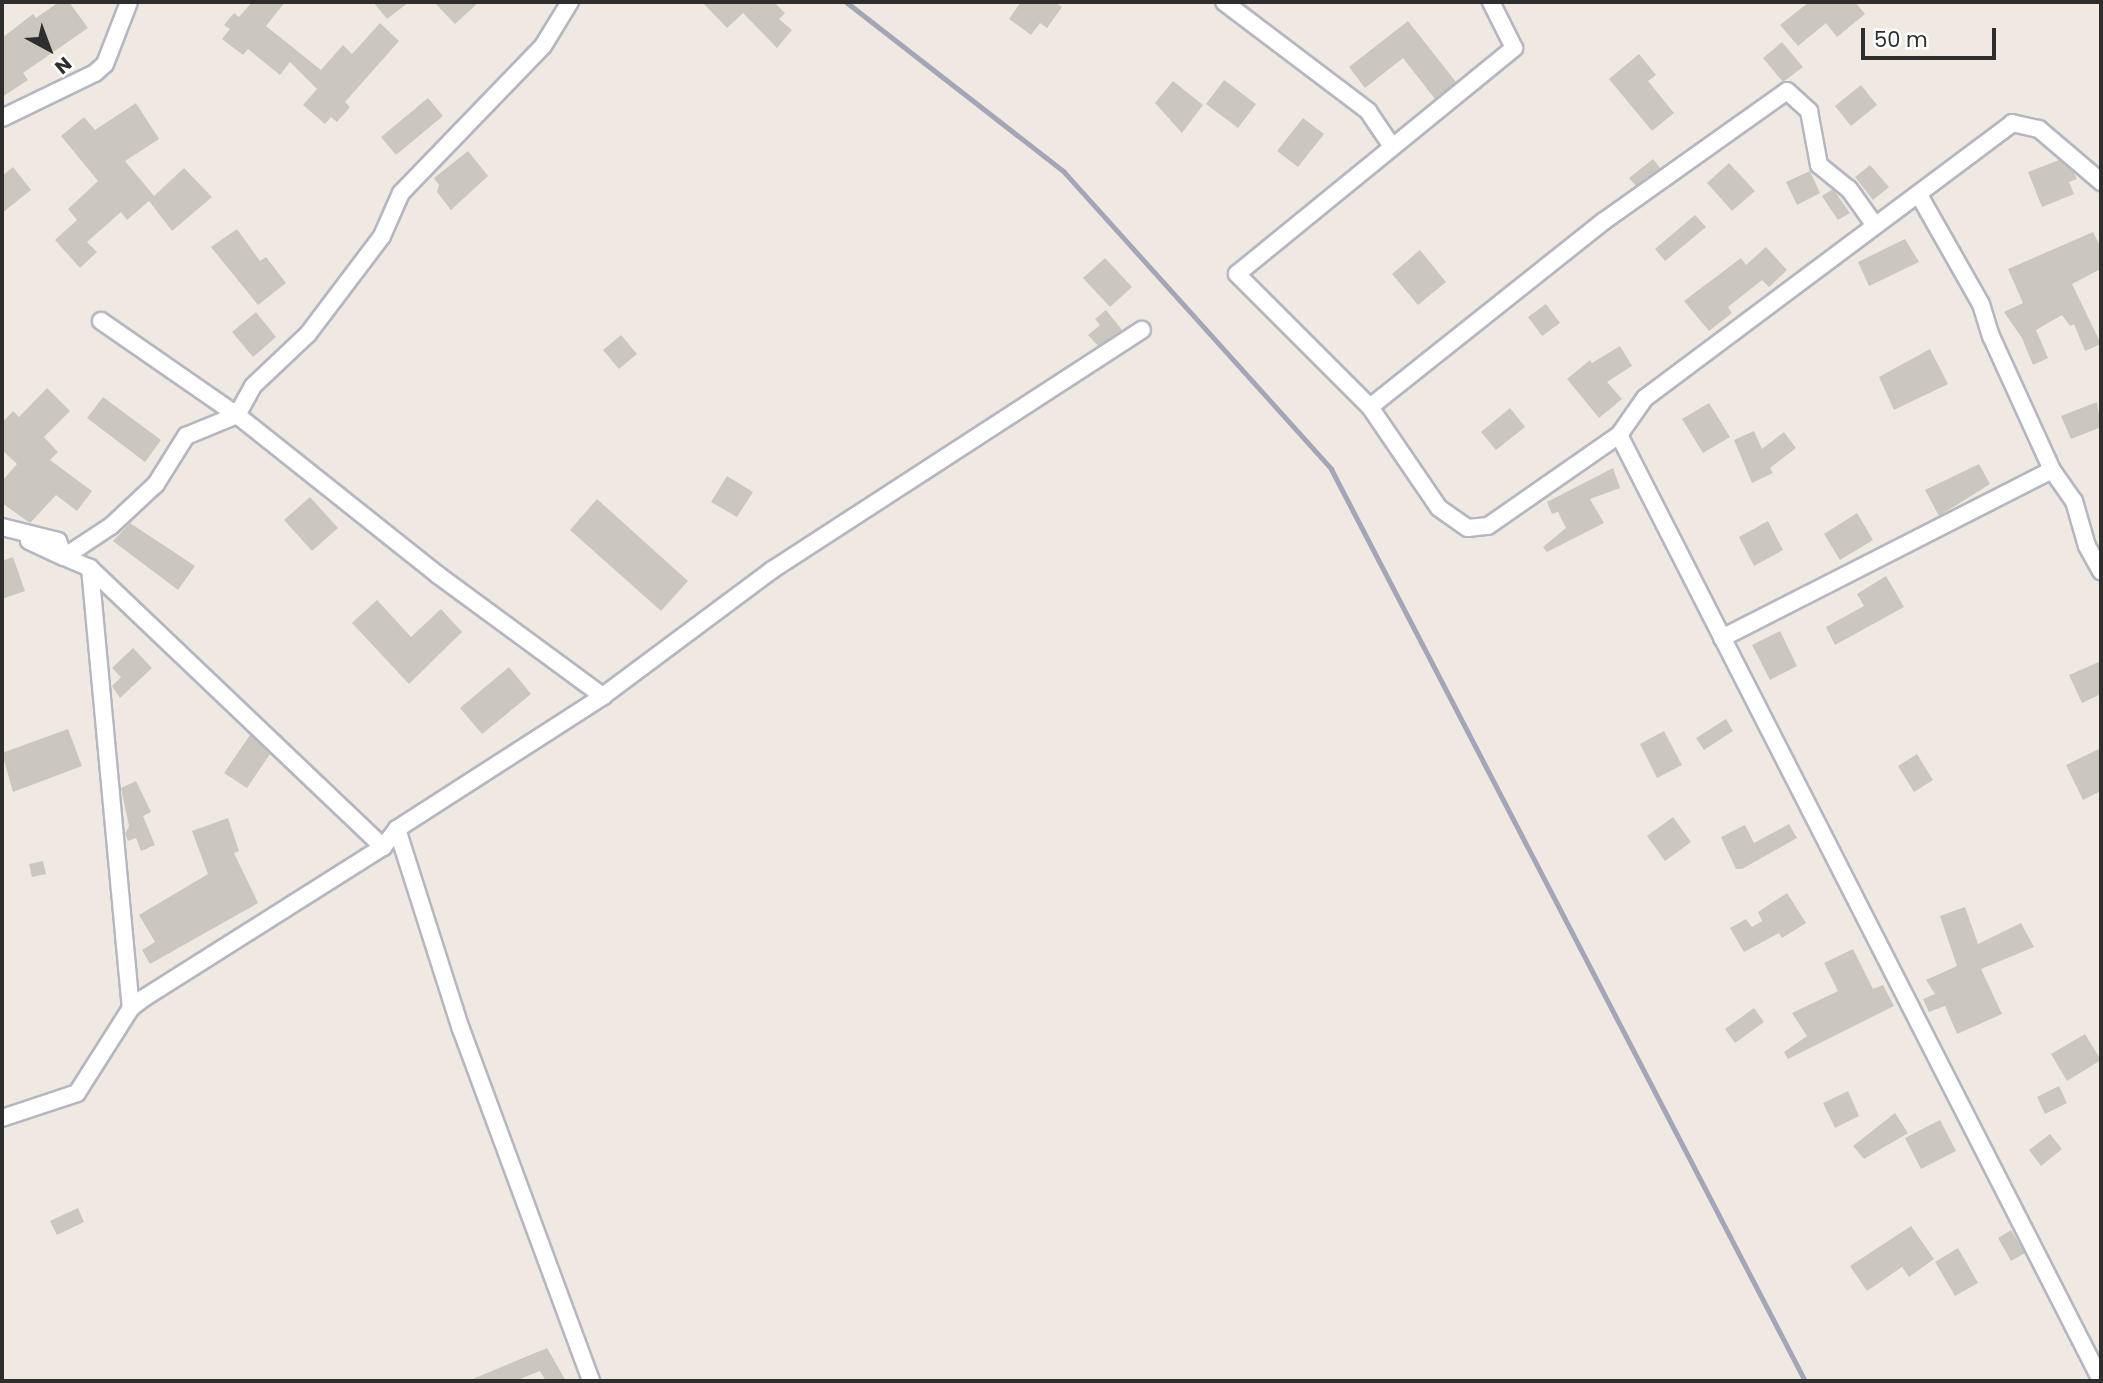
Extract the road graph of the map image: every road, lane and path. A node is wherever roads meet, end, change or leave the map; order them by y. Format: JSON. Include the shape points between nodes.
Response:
{"nodes":[{"id":1,"x":570,"y":2,"type":"edge"},
{"id":2,"x":1224,"y":2,"type":"edge"},
{"id":3,"x":1491,"y":2,"type":"edge"},
{"id":4,"x":133,"y":4,"type":"edge"},
{"id":5,"x":2,"y":118,"type":"edge"},
{"id":6,"x":1391,"y":145,"type":"junction"},
{"id":7,"x":2101,"y":183,"type":"edge"},
{"id":8,"x":1919,"y":195,"type":"junction"},
{"id":9,"x":1874,"y":224,"type":"junction"},
{"id":10,"x":101,"y":321,"type":"dead end"},
{"id":11,"x":1142,"y":330,"type":"dead end"},
{"id":12,"x":1370,"y":407,"type":"junction"},
{"id":13,"x":236,"y":415,"type":"junction"},
{"id":14,"x":1619,"y":435,"type":"junction"},
{"id":15,"x":2052,"y":470,"type":"junction"},
{"id":16,"x":2,"y":527,"type":"edge"},
{"id":17,"x":64,"y":557,"type":"junction"},
{"id":18,"x":90,"y":568,"type":"junction"},
{"id":19,"x":2101,"y":571,"type":"edge"},
{"id":20,"x":1722,"y":638,"type":"junction"},
{"id":21,"x":603,"y":696,"type":"junction"},
{"id":22,"x":397,"y":829,"type":"junction"},
{"id":23,"x":383,"y":847,"type":"junction"},
{"id":24,"x":131,"y":1008,"type":"junction"},
{"id":25,"x":2,"y":1118,"type":"edge"},
{"id":26,"x":2101,"y":1380,"type":"edge"},
{"id":27,"x":591,"y":1381,"type":"edge"}],
"edges":[{"from":1,"to":13,"type":"street","via":[[542,46],[401,193],[382,236],[308,334],[253,386]]},
{"from":2,"to":6,"type":"street","via":[[1368,111]]},
{"from":3,"to":6,"type":"street","via":[[1514,48]]},
{"from":4,"to":5,"type":"street","via":[[105,64],[95,73]]},
{"from":6,"to":12,"type":"street","via":[[1237,274]]},
{"from":7,"to":8,"type":"street","via":[[2039,129],[2012,123]]},
{"from":8,"to":9,"type":"street"},
{"from":8,"to":15,"type":"street","via":[[1981,303],[1991,336]]},
{"from":9,"to":12,"type":"street","via":[[1849,189],[1819,165],[1809,111],[1787,91],[1604,220]]},
{"from":9,"to":14,"type":"street","via":[[1645,398]]},
{"from":10,"to":13,"type":"street"},
{"from":11,"to":21,"type":"street","via":[[772,569]]},
{"from":12,"to":14,"type":"street","via":[[1439,508],[1468,528],[1488,526]]},
{"from":13,"to":17,"type":"street","via":[[186,436],[156,484],[111,526]]},
{"from":13,"to":21,"type":"street","via":[[438,575]]},
{"from":14,"to":20,"type":"street"},
{"from":15,"to":19,"type":"street","via":[[2074,501],[2087,546]]},
{"from":15,"to":20,"type":"street"},
{"from":16,"to":17,"type":"street","via":[[58,541]]},
{"from":17,"to":18,"type":"street"},
{"from":18,"to":23,"type":"street"},
{"from":18,"to":24,"type":"street"},
{"from":20,"to":26,"type":"street"},
{"from":21,"to":22,"type":"street"},
{"from":22,"to":23,"type":"street"},
{"from":22,"to":27,"type":"street","via":[[461,1029]]},
{"from":23,"to":24,"type":"street"},
{"from":24,"to":25,"type":"street","via":[[77,1093]]}]}
